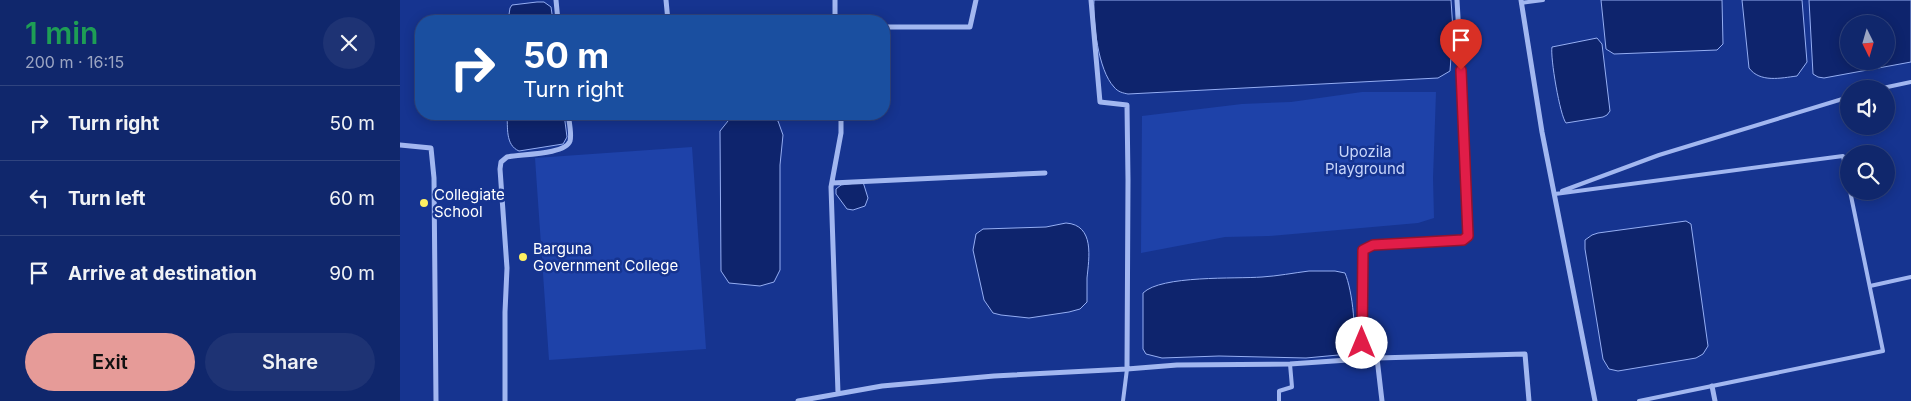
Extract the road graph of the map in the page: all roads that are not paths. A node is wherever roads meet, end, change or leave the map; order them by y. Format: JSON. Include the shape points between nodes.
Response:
{"nodes":[{"id":1,"x":556,"y":0,"type":"edge"},
{"id":2,"x":666,"y":0,"type":"edge"},
{"id":3,"x":835,"y":0,"type":"edge"},
{"id":4,"x":976,"y":0,"type":"edge"},
{"id":5,"x":1091,"y":0,"type":"edge"},
{"id":6,"x":1457,"y":0,"type":"edge"},
{"id":7,"x":1543,"y":0,"type":"edge"},
{"id":8,"x":1521,"y":2,"type":"edge"},
{"id":9,"x":557,"y":15,"type":"edge"},
{"id":10,"x":667,"y":15,"type":"edge"},
{"id":11,"x":835,"y":15,"type":"edge"},
{"id":12,"x":890,"y":27,"type":"edge"},
{"id":13,"x":1911,"y":82,"type":"edge"},
{"id":14,"x":1895,"y":85,"type":"edge"},
{"id":15,"x":1840,"y":99,"type":"edge"},
{"id":16,"x":568,"y":120,"type":"edge"},
{"id":17,"x":841,"y":120,"type":"edge"},
{"id":18,"x":400,"y":145,"type":"edge"},
{"id":19,"x":1840,"y":156,"type":"edge"},
{"id":20,"x":1045,"y":173,"type":"dead end"},
{"id":21,"x":832,"y":183,"type":"junction"},
{"id":22,"x":1555,"y":194,"type":"junction"},
{"id":23,"x":1852,"y":200,"type":"edge"},
{"id":24,"x":1911,"y":277,"type":"edge"},
{"id":25,"x":1870,"y":286,"type":"junction"},
{"id":26,"x":1377,"y":358,"type":"junction"},
{"id":27,"x":1362,"y":360,"type":"junction"},
{"id":28,"x":1290,"y":364,"type":"junction"},
{"id":29,"x":1127,"y":370,"type":"junction"},
{"id":30,"x":1712,"y":386,"type":"junction"},
{"id":31,"x":838,"y":393,"type":"junction"},
{"id":32,"x":436,"y":401,"type":"edge"},
{"id":33,"x":506,"y":401,"type":"edge"},
{"id":34,"x":798,"y":401,"type":"edge"},
{"id":35,"x":1124,"y":401,"type":"edge"},
{"id":36,"x":1279,"y":401,"type":"edge"},
{"id":37,"x":1382,"y":401,"type":"edge"},
{"id":38,"x":1529,"y":401,"type":"edge"},
{"id":39,"x":1595,"y":401,"type":"edge"},
{"id":40,"x":1639,"y":401,"type":"edge"},
{"id":41,"x":1715,"y":401,"type":"edge"}],
"edges":[{"from":1,"to":9,"type":"street"},
{"from":2,"to":10,"type":"street"},
{"from":3,"to":11,"type":"street"},
{"from":4,"to":12,"type":"street","via":[[970,27]]},
{"from":5,"to":29,"type":"street","via":[[1100,102],[1127,105]]},
{"from":6,"to":27,"type":"street","via":[[1468,236],[1463,240],[1373,245],[1363,250]]},
{"from":7,"to":8,"type":"lane"},
{"from":8,"to":22,"type":"street"},
{"from":13,"to":14,"type":"lane"},
{"from":15,"to":22,"type":"lane","via":[[1659,155]]},
{"from":16,"to":33,"type":"street","via":[[570,141],[567,146],[558,151],[507,157],[501,162],[507,268],[504,312]]},
{"from":17,"to":21,"type":"street"},
{"from":18,"to":32,"type":"street","via":[[432,148]]},
{"from":19,"to":22,"type":"lane"},
{"from":20,"to":21,"type":"street"},
{"from":21,"to":31,"type":"street"},
{"from":22,"to":39,"type":"street"},
{"from":23,"to":25,"type":"lane"},
{"from":24,"to":25,"type":"lane"},
{"from":25,"to":30,"type":"lane","via":[[1883,351]]},
{"from":26,"to":27,"type":"street"},
{"from":26,"to":37,"type":"street"},
{"from":26,"to":38,"type":"street","via":[[1525,354]]},
{"from":27,"to":28,"type":"street"},
{"from":28,"to":29,"type":"street","via":[[1177,365]]},
{"from":28,"to":36,"type":"lane","via":[[1292,387],[1279,391]]},
{"from":29,"to":31,"type":"street","via":[[994,376]]},
{"from":29,"to":35,"type":"lane"},
{"from":30,"to":40,"type":"lane"},
{"from":30,"to":41,"type":"street"},
{"from":31,"to":34,"type":"street"}]}
